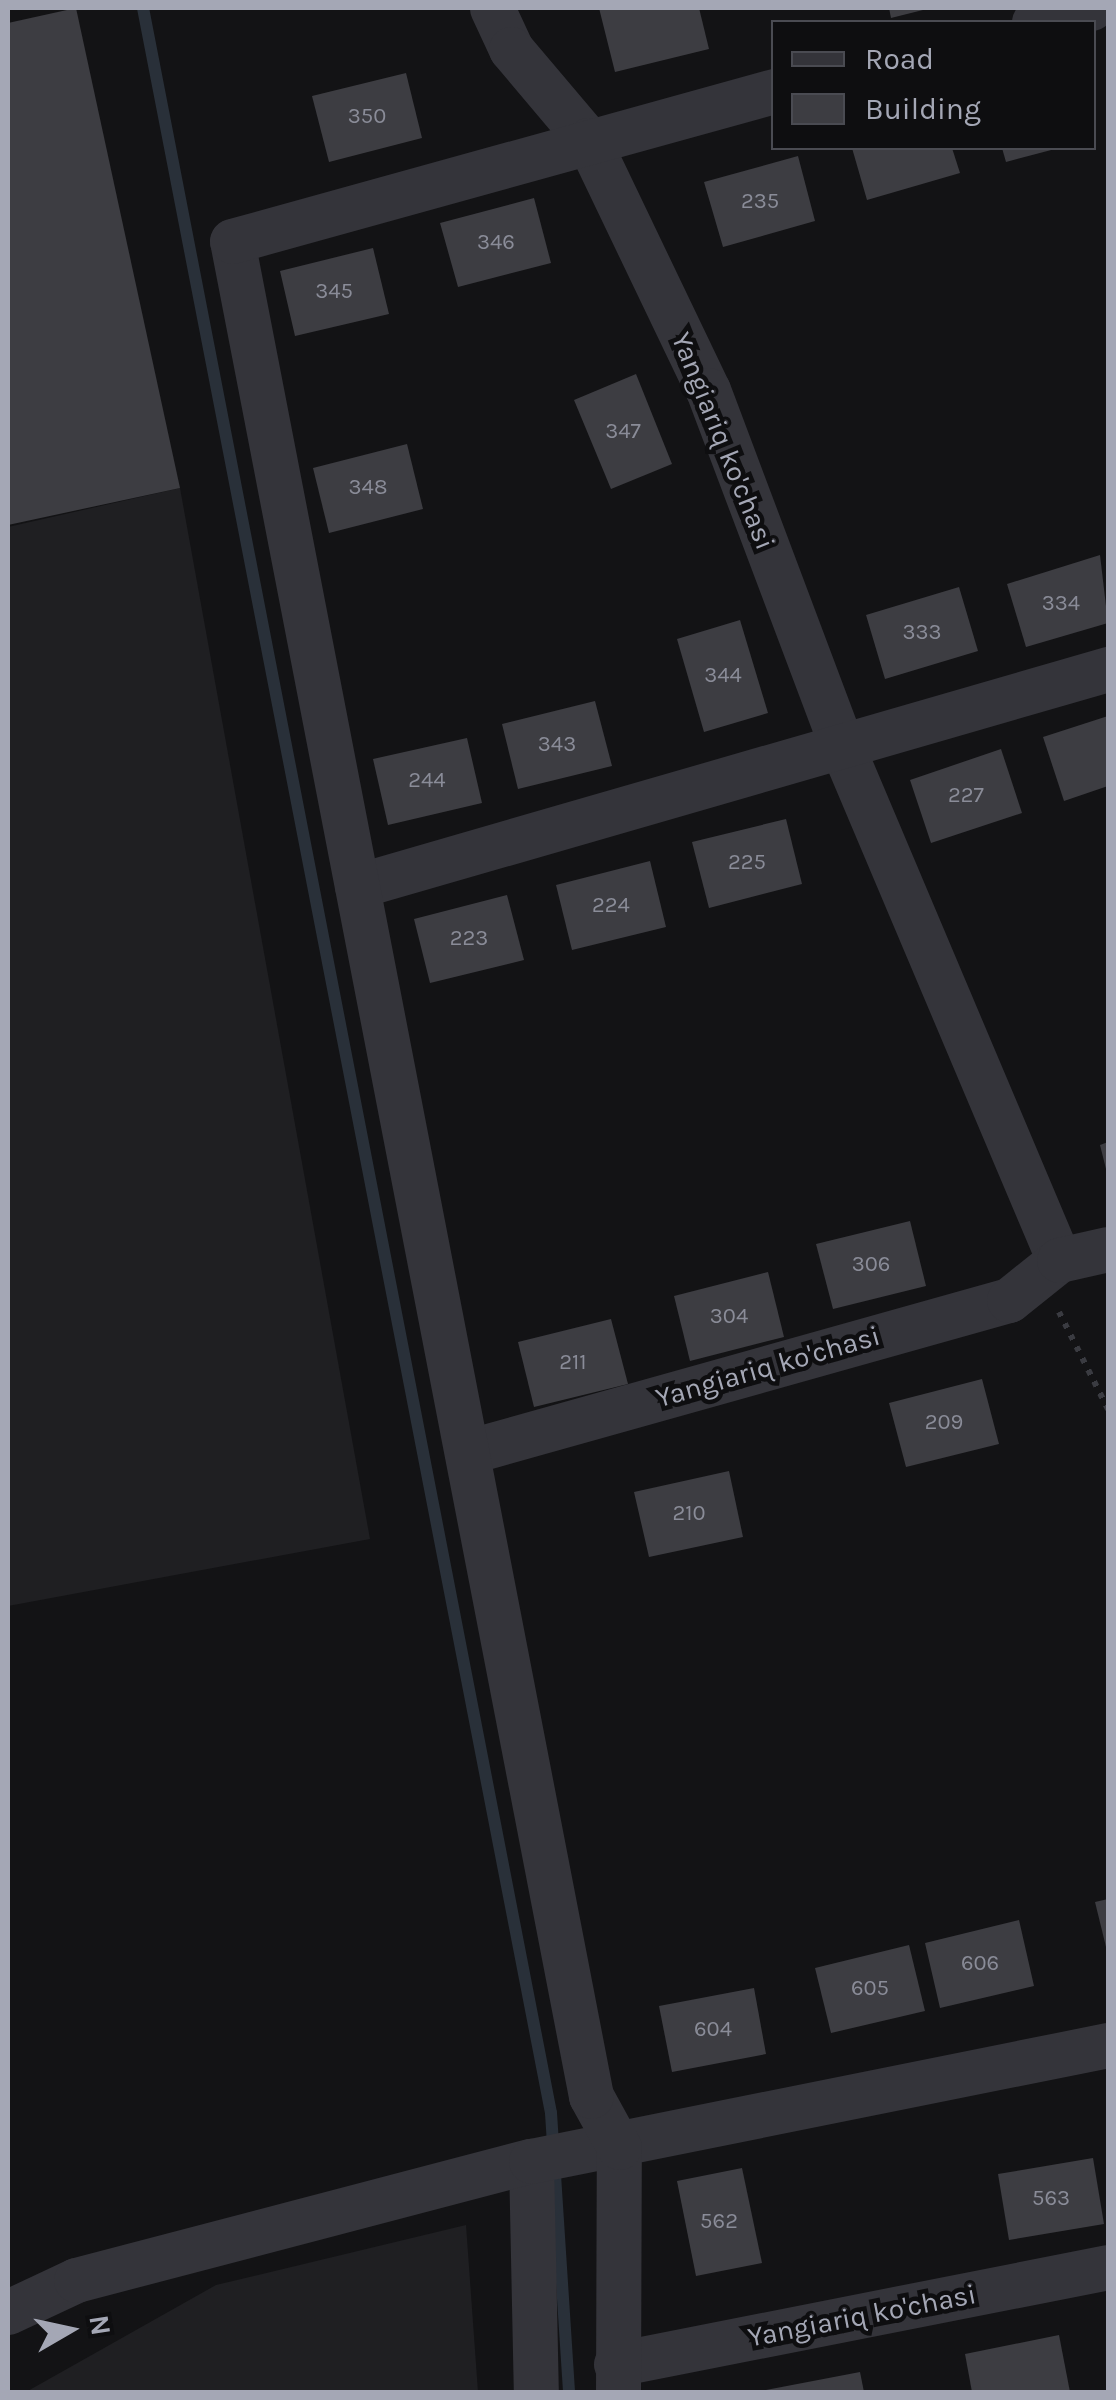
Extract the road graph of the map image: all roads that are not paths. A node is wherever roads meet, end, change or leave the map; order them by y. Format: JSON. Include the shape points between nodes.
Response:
{"nodes":[{"id":1,"x":492,"y":8,"type":"edge"},
{"id":2,"x":1091,"y":8,"type":"edge"},
{"id":3,"x":1042,"y":20,"type":"edge"},
{"id":4,"x":771,"y":92,"type":"edge"},
{"id":5,"x":588,"y":140,"type":"junction"},
{"id":6,"x":1108,"y":669,"type":"edge"},
{"id":7,"x":844,"y":749,"type":"junction"},
{"id":8,"x":357,"y":886,"type":"junction"},
{"id":9,"x":1108,"y":1249,"type":"edge"},
{"id":10,"x":1050,"y":1268,"type":"junction"},
{"id":11,"x":466,"y":1452,"type":"junction"},
{"id":12,"x":1108,"y":2045,"type":"edge"},
{"id":13,"x":619,"y":2147,"type":"junction"},
{"id":14,"x":531,"y":2161,"type":"junction"},
{"id":15,"x":1108,"y":2267,"type":"edge"},
{"id":16,"x":8,"y":2312,"type":"edge"},
{"id":17,"x":616,"y":2378,"type":"edge"},
{"id":18,"x":536,"y":2392,"type":"edge"}],
"edges":[{"from":1,"to":5,"type":"street","name":"Yangiariq ko'chasi","via":[[511,49]]},
{"from":2,"to":3,"type":"street"},
{"from":4,"to":5,"type":"street"},
{"from":5,"to":7,"type":"street","name":"Yangiariq ko'chasi","via":[[708,390]]},
{"from":5,"to":8,"type":"street","via":[[232,241]]},
{"from":6,"to":7,"type":"street"},
{"from":7,"to":8,"type":"street"},
{"from":7,"to":10,"type":"street","name":"Yangiariq ko'chasi"},
{"from":8,"to":11,"type":"street"},
{"from":9,"to":10,"type":"street","name":"Yangiariq ko'chasi"},
{"from":10,"to":11,"type":"street","name":"Yangiariq ko'chasi","via":[[1009,1300]]},
{"from":11,"to":13,"type":"street","via":[[592,2096]]},
{"from":12,"to":13,"type":"street"},
{"from":13,"to":14,"type":"street"},
{"from":13,"to":17,"type":"street"},
{"from":14,"to":16,"type":"street","via":[[76,2280]]},
{"from":14,"to":18,"type":"street"},
{"from":15,"to":17,"type":"street","name":"Yangiariq ko'chasi"}]}
